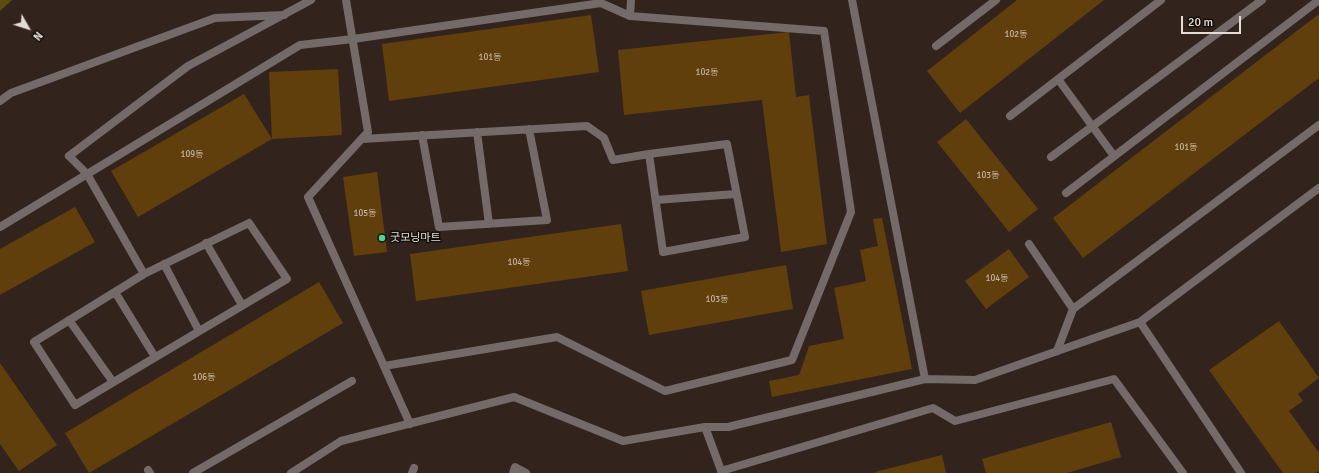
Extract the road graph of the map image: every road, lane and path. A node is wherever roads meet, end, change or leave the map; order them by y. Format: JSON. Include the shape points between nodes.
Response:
{"nodes":[{"id":1,"x":311,"y":0,"type":"edge"},
{"id":2,"x":346,"y":0,"type":"edge"},
{"id":3,"x":631,"y":0,"type":"edge"},
{"id":4,"x":852,"y":0,"type":"edge"},
{"id":5,"x":996,"y":0,"type":"edge"},
{"id":6,"x":1161,"y":0,"type":"edge"},
{"id":7,"x":1262,"y":0,"type":"edge"},
{"id":8,"x":1319,"y":0,"type":"edge"},
{"id":9,"x":284,"y":15,"type":"junction"},
{"id":10,"x":630,"y":16,"type":"junction"},
{"id":11,"x":353,"y":39,"type":"junction"},
{"id":12,"x":936,"y":46,"type":"dead end"},
{"id":13,"x":1058,"y":79,"type":"junction"},
{"id":14,"x":0,"y":102,"type":"edge"},
{"id":15,"x":1010,"y":116,"type":"dead end"},
{"id":16,"x":1319,"y":125,"type":"edge"},
{"id":17,"x":1092,"y":126,"type":"junction"},
{"id":18,"x":529,"y":129,"type":"junction"},
{"id":19,"x":478,"y":132,"type":"junction"},
{"id":20,"x":422,"y":136,"type":"junction"},
{"id":21,"x":362,"y":139,"type":"junction"},
{"id":22,"x":649,"y":154,"type":"junction"},
{"id":23,"x":1114,"y":156,"type":"junction"},
{"id":24,"x":1050,"y":157,"type":"dead end"},
{"id":25,"x":87,"y":174,"type":"junction"},
{"id":26,"x":1319,"y":188,"type":"edge"},
{"id":27,"x":1066,"y":193,"type":"dead end"},
{"id":28,"x":736,"y":194,"type":"junction"},
{"id":29,"x":656,"y":200,"type":"junction"},
{"id":30,"x":489,"y":224,"type":"junction"},
{"id":31,"x":0,"y":227,"type":"edge"},
{"id":32,"x":206,"y":244,"type":"junction"},
{"id":33,"x":1029,"y":244,"type":"dead end"},
{"id":34,"x":164,"y":264,"type":"junction"},
{"id":35,"x":144,"y":274,"type":"junction"},
{"id":36,"x":115,"y":292,"type":"junction"},
{"id":37,"x":242,"y":305,"type":"junction"},
{"id":38,"x":1073,"y":309,"type":"junction"},
{"id":39,"x":69,"y":320,"type":"junction"},
{"id":40,"x":1140,"y":322,"type":"junction"},
{"id":41,"x":199,"y":330,"type":"junction"},
{"id":42,"x":1057,"y":351,"type":"junction"},
{"id":43,"x":154,"y":358,"type":"junction"},
{"id":44,"x":384,"y":366,"type":"junction"},
{"id":45,"x":925,"y":379,"type":"junction"},
{"id":46,"x":352,"y":381,"type":"dead end"},
{"id":47,"x":113,"y":382,"type":"junction"},
{"id":48,"x":410,"y":424,"type":"junction"},
{"id":49,"x":705,"y":427,"type":"junction"},
{"id":50,"x":721,"y":472,"type":"edge"},
{"id":51,"x":193,"y":473,"type":"edge"},
{"id":52,"x":291,"y":473,"type":"edge"},
{"id":53,"x":513,"y":473,"type":"edge"},
{"id":54,"x":526,"y":473,"type":"edge"},
{"id":55,"x":1183,"y":473,"type":"edge"},
{"id":56,"x":1241,"y":473,"type":"edge"}],
"edges":[{"from":1,"to":9,"type":"street"},
{"from":2,"to":11,"type":"street"},
{"from":3,"to":10,"type":"street"},
{"from":4,"to":45,"type":"street"},
{"from":5,"to":12,"type":"street"},
{"from":6,"to":13,"type":"street"},
{"from":7,"to":17,"type":"street"},
{"from":8,"to":23,"type":"street"},
{"from":9,"to":14,"type":"street","via":[[215,18],[11,93]]},
{"from":9,"to":25,"type":"street","via":[[188,66],[69,156]]},
{"from":10,"to":11,"type":"street","via":[[601,3]]},
{"from":10,"to":44,"type":"street","via":[[824,31],[851,212],[792,360],[665,391],[557,337]]},
{"from":11,"to":21,"type":"street","via":[[368,132]]},
{"from":11,"to":25,"type":"street","via":[[300,45]]},
{"from":13,"to":15,"type":"street"},
{"from":13,"to":17,"type":"street"},
{"from":16,"to":38,"type":"street"},
{"from":17,"to":23,"type":"street"},
{"from":17,"to":24,"type":"street"},
{"from":18,"to":19,"type":"street"},
{"from":18,"to":22,"type":"street","via":[[587,126],[604,138],[613,160]]},
{"from":18,"to":30,"type":"street","via":[[547,220]]},
{"from":19,"to":20,"type":"street"},
{"from":19,"to":30,"type":"street"},
{"from":20,"to":21,"type":"street"},
{"from":20,"to":30,"type":"street","via":[[439,227]]},
{"from":21,"to":44,"type":"street","via":[[308,197]]},
{"from":22,"to":28,"type":"street","via":[[727,144]]},
{"from":22,"to":29,"type":"street"},
{"from":23,"to":27,"type":"street"},
{"from":25,"to":31,"type":"street"},
{"from":25,"to":35,"type":"street"},
{"from":26,"to":40,"type":"street"},
{"from":28,"to":29,"type":"street"},
{"from":28,"to":29,"type":"street","via":[[745,237],[663,252]]},
{"from":32,"to":34,"type":"street"},
{"from":32,"to":37,"type":"street"},
{"from":32,"to":37,"type":"street","via":[[249,223],[287,279]]},
{"from":33,"to":38,"type":"street"},
{"from":34,"to":35,"type":"street"},
{"from":34,"to":41,"type":"street"},
{"from":35,"to":36,"type":"street"},
{"from":36,"to":39,"type":"street"},
{"from":36,"to":43,"type":"street"},
{"from":37,"to":41,"type":"street"},
{"from":38,"to":42,"type":"street"},
{"from":39,"to":47,"type":"street"},
{"from":39,"to":47,"type":"street","via":[[34,342],[75,405]]},
{"from":40,"to":42,"type":"street"},
{"from":40,"to":56,"type":"street"},
{"from":41,"to":43,"type":"street"},
{"from":42,"to":45,"type":"street","via":[[975,380]]},
{"from":43,"to":47,"type":"street"},
{"from":44,"to":48,"type":"street"},
{"from":45,"to":49,"type":"street","via":[[728,427]]},
{"from":46,"to":51,"type":"street"},
{"from":48,"to":49,"type":"street","via":[[514,397],[624,441]]},
{"from":48,"to":52,"type":"street","via":[[341,441]]},
{"from":49,"to":50,"type":"street"},
{"from":50,"to":55,"type":"street","via":[[933,408],[955,421],[1114,379]]},
{"from":53,"to":54,"type":"street","via":[[515,467]]}]}
